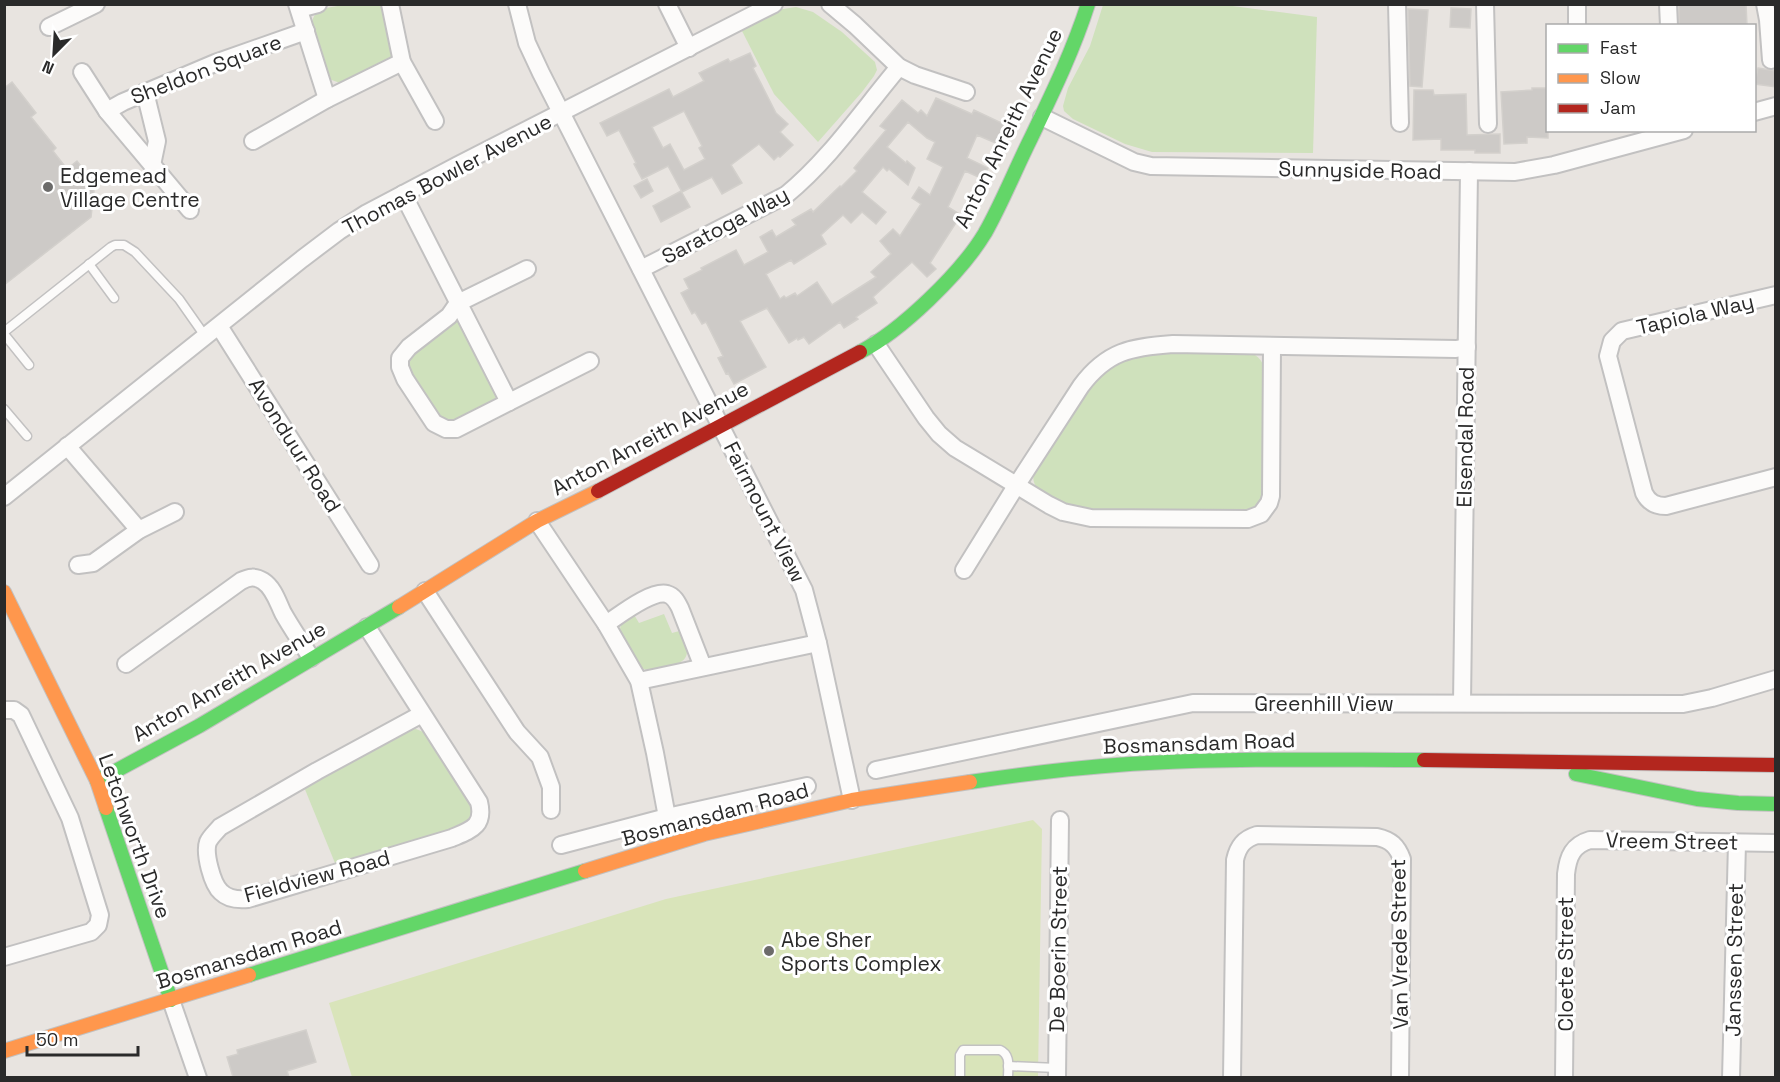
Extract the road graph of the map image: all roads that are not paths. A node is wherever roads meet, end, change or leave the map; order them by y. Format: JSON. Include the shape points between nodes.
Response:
{"nodes":[{"id":1,"x":96,"y":4,"type":"edge"},
{"id":2,"x":318,"y":4,"type":"edge"},
{"id":3,"x":390,"y":4,"type":"edge"},
{"id":4,"x":517,"y":4,"type":"edge"},
{"id":5,"x":667,"y":4,"type":"edge"},
{"id":6,"x":774,"y":4,"type":"edge"},
{"id":7,"x":831,"y":4,"type":"edge"},
{"id":8,"x":1088,"y":4,"type":"edge"},
{"id":9,"x":1397,"y":4,"type":"edge"},
{"id":10,"x":1485,"y":4,"type":"edge"},
{"id":11,"x":1577,"y":4,"type":"edge"},
{"id":12,"x":1668,"y":4,"type":"edge"},
{"id":13,"x":1765,"y":4,"type":"edge"},
{"id":14,"x":298,"y":7,"type":"edge"},
{"id":15,"x":1577,"y":24,"type":"edge"},
{"id":16,"x":1669,"y":24,"type":"edge"},
{"id":17,"x":49,"y":27,"type":"dead end"},
{"id":18,"x":306,"y":31,"type":"junction"},
{"id":19,"x":688,"y":48,"type":"junction"},
{"id":20,"x":1771,"y":60,"type":"dead end"},
{"id":21,"x":402,"y":62,"type":"junction"},
{"id":22,"x":898,"y":67,"type":"junction"},
{"id":23,"x":82,"y":72,"type":"dead end"},
{"id":24,"x":966,"y":92,"type":"dead end"},
{"id":25,"x":145,"y":93,"type":"junction"},
{"id":26,"x":327,"y":99,"type":"junction"},
{"id":27,"x":1776,"y":106,"type":"edge"},
{"id":28,"x":107,"y":111,"type":"junction"},
{"id":29,"x":1756,"y":112,"type":"edge"},
{"id":30,"x":562,"y":113,"type":"junction"},
{"id":31,"x":1042,"y":117,"type":"junction"},
{"id":32,"x":435,"y":121,"type":"dead end"},
{"id":33,"x":1400,"y":123,"type":"dead end"},
{"id":34,"x":1488,"y":124,"type":"dead end"},
{"id":35,"x":1677,"y":132,"type":"edge"},
{"id":36,"x":253,"y":141,"type":"dead end"},
{"id":37,"x":152,"y":165,"type":"junction"},
{"id":38,"x":1469,"y":171,"type":"junction"},
{"id":39,"x":403,"y":194,"type":"junction"},
{"id":40,"x":190,"y":210,"type":"dead end"},
{"id":41,"x":89,"y":264,"type":"junction"},
{"id":42,"x":528,"y":269,"type":"dead end"},
{"id":43,"x":641,"y":269,"type":"junction"},
{"id":44,"x":1776,"y":295,"type":"edge"},
{"id":45,"x":114,"y":298,"type":"dead end"},
{"id":46,"x":458,"y":303,"type":"junction"},
{"id":47,"x":219,"y":326,"type":"junction"},
{"id":48,"x":4,"y":333,"type":"edge"},
{"id":49,"x":205,"y":336,"type":"junction"},
{"id":50,"x":876,"y":344,"type":"junction"},
{"id":51,"x":1272,"y":346,"type":"junction"},
{"id":52,"x":1467,"y":347,"type":"junction"},
{"id":53,"x":590,"y":361,"type":"dead end"},
{"id":54,"x":29,"y":365,"type":"dead end"},
{"id":55,"x":509,"y":402,"type":"junction"},
{"id":56,"x":4,"y":409,"type":"edge"},
{"id":57,"x":721,"y":425,"type":"junction"},
{"id":58,"x":27,"y":436,"type":"dead end"},
{"id":59,"x":66,"y":446,"type":"junction"},
{"id":60,"x":1776,"y":477,"type":"edge"},
{"id":61,"x":1016,"y":486,"type":"junction"},
{"id":62,"x":4,"y":497,"type":"edge"},
{"id":63,"x":176,"y":512,"type":"dead end"},
{"id":64,"x":537,"y":521,"type":"junction"},
{"id":65,"x":139,"y":530,"type":"junction"},
{"id":66,"x":78,"y":565,"type":"dead end"},
{"id":67,"x":370,"y":565,"type":"dead end"},
{"id":68,"x":964,"y":570,"type":"dead end"},
{"id":69,"x":425,"y":591,"type":"junction"},
{"id":70,"x":4,"y":592,"type":"edge"},
{"id":71,"x":606,"y":624,"type":"junction"},
{"id":72,"x":367,"y":627,"type":"junction"},
{"id":73,"x":819,"y":643,"type":"junction"},
{"id":74,"x":311,"y":658,"type":"junction"},
{"id":75,"x":126,"y":664,"type":"dead end"},
{"id":76,"x":703,"y":668,"type":"junction"},
{"id":77,"x":1776,"y":679,"type":"edge"},
{"id":78,"x":639,"y":681,"type":"junction"},
{"id":79,"x":1462,"y":703,"type":"junction"},
{"id":80,"x":9,"y":710,"type":"edge"},
{"id":81,"x":422,"y":714,"type":"junction"},
{"id":82,"x":1462,"y":760,"type":"junction"},
{"id":83,"x":1776,"y":765,"type":"edge"},
{"id":84,"x":876,"y":770,"type":"dead end"},
{"id":85,"x":97,"y":781,"type":"junction"},
{"id":86,"x":807,"y":786,"type":"dead end"},
{"id":87,"x":852,"y":800,"type":"junction"},
{"id":88,"x":1776,"y":804,"type":"edge"},
{"id":89,"x":551,"y":810,"type":"dead end"},
{"id":90,"x":667,"y":818,"type":"junction"},
{"id":91,"x":1060,"y":820,"type":"dead end"},
{"id":92,"x":1737,"y":843,"type":"junction"},
{"id":93,"x":1776,"y":843,"type":"edge"},
{"id":94,"x":561,"y":845,"type":"dead end"},
{"id":95,"x":1573,"y":851,"type":"joint"},
{"id":96,"x":4,"y":957,"type":"edge"},
{"id":97,"x":171,"y":1000,"type":"junction"},
{"id":98,"x":4,"y":1051,"type":"edge"},
{"id":99,"x":1008,"y":1066,"type":"junction"},
{"id":100,"x":1057,"y":1073,"type":"edge"},
{"id":101,"x":198,"y":1077,"type":"edge"},
{"id":102,"x":960,"y":1077,"type":"edge"},
{"id":103,"x":1008,"y":1077,"type":"edge"},
{"id":104,"x":1232,"y":1077,"type":"edge"},
{"id":105,"x":1400,"y":1077,"type":"edge"},
{"id":106,"x":1564,"y":1077,"type":"edge"},
{"id":107,"x":1731,"y":1077,"type":"edge"}],
"edges":[{"from":1,"to":17,"type":"street"},
{"from":2,"to":14,"type":"street","name":"Sheldon Square"},
{"from":3,"to":21,"type":"street"},
{"from":4,"to":30,"type":"street","name":"Fairmount View","via":[[527,43]]},
{"from":5,"to":19,"type":"street"},
{"from":6,"to":19,"type":"street","name":"Thomas Bowler Avenue"},
{"from":7,"to":22,"type":"street"},
{"from":8,"to":31,"type":"main road","name":"Anton Anreith Avenue"},
{"from":9,"to":33,"type":"street"},
{"from":10,"to":34,"type":"street"},
{"from":11,"to":15,"type":"street"},
{"from":12,"to":16,"type":"street"},
{"from":13,"to":20,"type":"street"},
{"from":14,"to":18,"type":"street","name":"Sheldon Square"},
{"from":18,"to":25,"type":"street","name":"Sheldon Square"},
{"from":18,"to":26,"type":"street","name":"Sheldon Square"},
{"from":19,"to":30,"type":"street","name":"Thomas Bowler Avenue"},
{"from":21,"to":26,"type":"street"},
{"from":21,"to":32,"type":"street"},
{"from":22,"to":24,"type":"street"},
{"from":22,"to":43,"type":"street","name":"Saratoga Way","via":[[822,162],[786,195]]},
{"from":23,"to":28,"type":"street","name":"Sheldon Square"},
{"from":25,"to":28,"type":"street","name":"Sheldon Square"},
{"from":25,"to":37,"type":"street","via":[[157,141]]},
{"from":26,"to":36,"type":"street"},
{"from":27,"to":29,"type":"street"},
{"from":28,"to":37,"type":"street","name":"Sheldon Square"},
{"from":30,"to":39,"type":"street","name":"Thomas Bowler Avenue"},
{"from":30,"to":43,"type":"street","name":"Fairmount View"},
{"from":31,"to":38,"type":"street","name":"Sunnyside Road","via":[[1134,162],[1151,166]]},
{"from":31,"to":50,"type":"main road","name":"Anton Anreith Avenue","via":[[984,234],[952,276]]},
{"from":35,"to":38,"type":"street","name":"Sunnyside Road","via":[[1542,168]]},
{"from":37,"to":40,"type":"street","name":"Sheldon Square"},
{"from":38,"to":52,"type":"street","name":"Elsendal Road"},
{"from":39,"to":46,"type":"street"},
{"from":39,"to":47,"type":"street","name":"Thomas Bowler Avenue","via":[[339,231]]},
{"from":41,"to":45,"type":"lane"},
{"from":41,"to":48,"type":"lane"},
{"from":41,"to":49,"type":"lane","via":[[115,245],[124,245],[173,293]]},
{"from":42,"to":46,"type":"street"},
{"from":43,"to":57,"type":"street","name":"Fairmount View"},
{"from":44,"to":60,"type":"street","name":"Tapiola Way","via":[[1622,331],[1610,345],[1608,356],[1644,493],[1650,502],[1666,506]]},
{"from":46,"to":55,"type":"street"},
{"from":46,"to":55,"type":"street","via":[[449,316],[403,353],[399,363],[405,379],[434,423],[446,429],[456,429]]},
{"from":47,"to":49,"type":"street","name":"Thomas Bowler Avenue"},
{"from":47,"to":67,"type":"street","name":"Avonduur Road"},
{"from":48,"to":54,"type":"lane"},
{"from":49,"to":59,"type":"street","name":"Thomas Bowler Avenue"},
{"from":50,"to":57,"type":"main road","name":"Anton Anreith Avenue"},
{"from":50,"to":61,"type":"street","via":[[939,434]]},
{"from":51,"to":52,"type":"street","via":[[1456,350]]},
{"from":51,"to":61,"type":"street","via":[[1148,346],[1105,361],[1081,386]]},
{"from":51,"to":61,"type":"street","via":[[1271,496],[1257,516],[1091,518],[1063,512]]},
{"from":52,"to":79,"type":"street","name":"Elsendal Road"},
{"from":53,"to":55,"type":"street"},
{"from":56,"to":58,"type":"lane"},
{"from":57,"to":64,"type":"main road","name":"Anton Anreith Avenue"},
{"from":57,"to":73,"type":"street","name":"Fairmount View","via":[[804,590]]},
{"from":59,"to":62,"type":"street","name":"Thomas Bowler Avenue"},
{"from":59,"to":65,"type":"street"},
{"from":61,"to":68,"type":"street"},
{"from":63,"to":65,"type":"street"},
{"from":64,"to":69,"type":"main road","name":"Anton Anreith Avenue"},
{"from":64,"to":71,"type":"street"},
{"from":65,"to":66,"type":"street","via":[[93,563]]},
{"from":69,"to":72,"type":"main road","name":"Anton Anreith Avenue"},
{"from":69,"to":89,"type":"street","via":[[517,732],[540,757],[551,787]]},
{"from":70,"to":85,"type":"main road","name":"Letchworth Drive"},
{"from":71,"to":76,"type":"street","via":[[648,598],[668,594],[677,601]]},
{"from":71,"to":78,"type":"street"},
{"from":72,"to":74,"type":"main road","name":"Anton Anreith Avenue"},
{"from":72,"to":81,"type":"street","name":"Fieldview Road"},
{"from":73,"to":76,"type":"street"},
{"from":73,"to":87,"type":"street","name":"Fairmount View"},
{"from":74,"to":75,"type":"street","via":[[270,587],[255,577],[241,581]]},
{"from":74,"to":85,"type":"main road","name":"Anton Anreith Avenue","via":[[199,726]]},
{"from":76,"to":78,"type":"street"},
{"from":77,"to":79,"type":"street","name":"Greenhill View","via":[[1683,704]]},
{"from":78,"to":90,"type":"street"},
{"from":79,"to":84,"type":"street","name":"Greenhill View","via":[[1193,703]]},
{"from":80,"to":96,"type":"street","via":[[23,719],[70,818],[100,915],[91,932]]},
{"from":81,"to":81,"type":"street","name":"Fieldview Road","via":[[479,802],[480,816],[475,827],[452,838],[248,899],[234,899],[221,892],[207,855],[208,843],[220,827]]},
{"from":82,"to":83,"type":"main road","name":"Bosmansdam Road"},
{"from":82,"to":87,"type":"main road","name":"Bosmansdam Road","via":[[1148,763],[1054,770]]},
{"from":82,"to":88,"type":"main road","name":"Bosmansdam Road","via":[[1582,775],[1697,799]]},
{"from":85,"to":97,"type":"main road","name":"Letchworth Drive"},
{"from":86,"to":90,"type":"street"},
{"from":87,"to":97,"type":"main road","name":"Bosmansdam Road","via":[[704,834]]},
{"from":90,"to":94,"type":"street"},
{"from":91,"to":100,"type":"street","name":"De Boerin Street"},
{"from":92,"to":93,"type":"street","name":"Vreem Street"},
{"from":92,"to":95,"type":"street","name":"Vreem Street","via":[[1590,840]]},
{"from":92,"to":107,"type":"street","name":"Janssen Street"},
{"from":95,"to":106,"type":"street","name":"Cloete Street","via":[[1566,874]]},
{"from":97,"to":98,"type":"main road","name":"Bosmansdam Road"},
{"from":97,"to":101,"type":"street"},
{"from":99,"to":100,"type":"lane"},
{"from":99,"to":102,"type":"lane","via":[[1007,1056],[1000,1050],[965,1049],[960,1055]]},
{"from":99,"to":103,"type":"lane"},
{"from":104,"to":105,"type":"street","name":"Van Vrede Street","via":[[1234,860],[1239,846],[1257,835],[1377,837],[1399,850]]}]}
